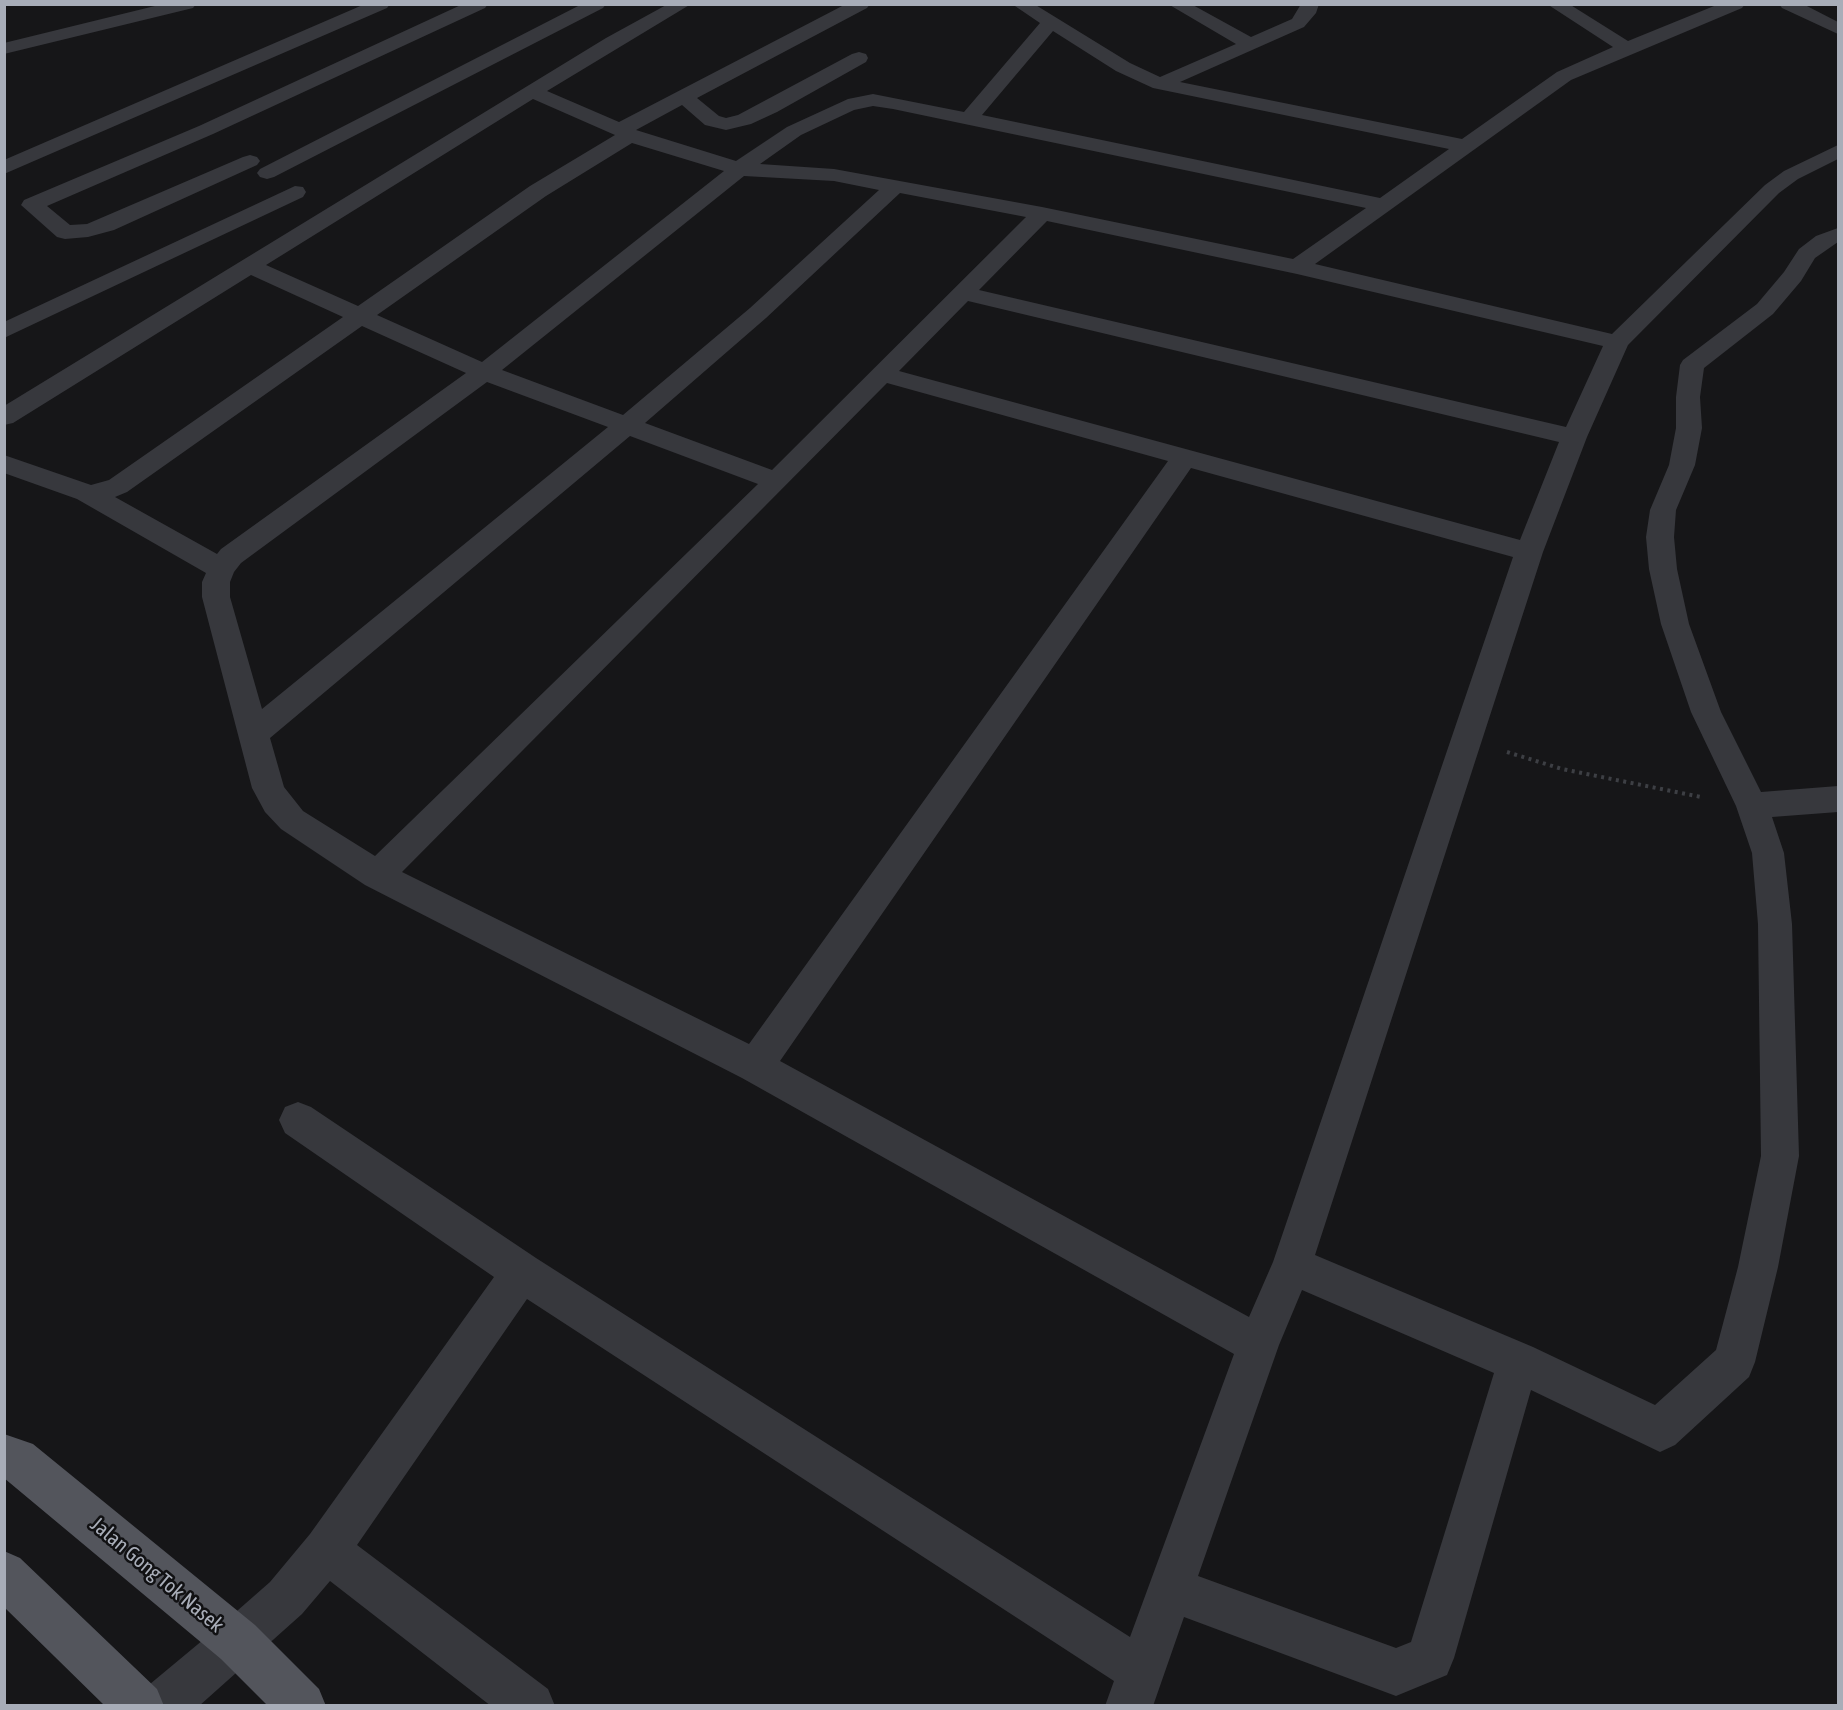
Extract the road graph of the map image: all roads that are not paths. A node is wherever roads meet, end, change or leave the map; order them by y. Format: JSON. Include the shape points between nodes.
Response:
{"nodes":[{"id":1,"x":188,"y":4,"type":"edge"},
{"id":2,"x":381,"y":4,"type":"edge"},
{"id":3,"x":434,"y":4,"type":"edge"},
{"id":4,"x":478,"y":4,"type":"edge"},
{"id":5,"x":597,"y":4,"type":"edge"},
{"id":6,"x":646,"y":4,"type":"edge"},
{"id":7,"x":861,"y":4,"type":"edge"},
{"id":8,"x":1021,"y":4,"type":"edge"},
{"id":9,"x":1177,"y":4,"type":"edge"},
{"id":10,"x":1310,"y":4,"type":"edge"},
{"id":11,"x":1556,"y":4,"type":"edge"},
{"id":12,"x":1736,"y":4,"type":"edge"},
{"id":13,"x":1788,"y":4,"type":"edge"},
{"id":14,"x":675,"y":8,"type":"edge"},
{"id":15,"x":457,"y":14,"type":"junction"},
{"id":16,"x":1050,"y":23,"type":"junction"},
{"id":17,"x":1839,"y":29,"type":"edge"},
{"id":18,"x":1250,"y":44,"type":"junction"},
{"id":19,"x":4,"y":48,"type":"edge"},
{"id":20,"x":1627,"y":48,"type":"junction"},
{"id":21,"x":859,"y":58,"type":"dead end"},
{"id":22,"x":1160,"y":84,"type":"junction"},
{"id":23,"x":533,"y":92,"type":"junction"},
{"id":24,"x":683,"y":96,"type":"junction"},
{"id":25,"x":968,"y":118,"type":"junction"},
{"id":26,"x":206,"y":130,"type":"junction"},
{"id":27,"x":625,"y":132,"type":"junction"},
{"id":28,"x":1466,"y":146,"type":"junction"},
{"id":29,"x":1839,"y":151,"type":"edge"},
{"id":30,"x":259,"y":167,"type":"junction"},
{"id":31,"x":739,"y":169,"type":"junction"},
{"id":32,"x":14,"y":186,"type":"edge"},
{"id":33,"x":894,"y":187,"type":"junction"},
{"id":34,"x":295,"y":192,"type":"junction"},
{"id":35,"x":1383,"y":205,"type":"junction"},
{"id":36,"x":1042,"y":213,"type":"junction"},
{"id":37,"x":330,"y":217,"type":"junction"},
{"id":38,"x":1839,"y":234,"type":"edge"},
{"id":39,"x":249,"y":266,"type":"junction"},
{"id":40,"x":1297,"y":267,"type":"junction"},
{"id":41,"x":964,"y":293,"type":"junction"},
{"id":42,"x":358,"y":315,"type":"junction"},
{"id":43,"x":4,"y":332,"type":"edge"},
{"id":44,"x":1617,"y":342,"type":"junction"},
{"id":45,"x":484,"y":372,"type":"junction"},
{"id":46,"x":882,"y":374,"type":"junction"},
{"id":47,"x":4,"y":417,"type":"edge"},
{"id":48,"x":626,"y":426,"type":"junction"},
{"id":49,"x":1574,"y":437,"type":"junction"},
{"id":50,"x":1184,"y":458,"type":"junction"},
{"id":51,"x":4,"y":463,"type":"edge"},
{"id":52,"x":776,"y":481,"type":"junction"},
{"id":53,"x":86,"y":494,"type":"junction"},
{"id":54,"x":1529,"y":552,"type":"junction"},
{"id":55,"x":221,"y":569,"type":"junction"},
{"id":56,"x":253,"y":734,"type":"junction"},
{"id":57,"x":1839,"y":799,"type":"edge"},
{"id":58,"x":1752,"y":806,"type":"junction"},
{"id":59,"x":377,"y":875,"type":"junction"},
{"id":60,"x":755,"y":1066,"type":"junction"},
{"id":61,"x":298,"y":1120,"type":"dead end"},
{"id":62,"x":1292,"y":1264,"type":"junction"},
{"id":63,"x":522,"y":1272,"type":"junction"},
{"id":64,"x":1258,"y":1345,"type":"junction"},
{"id":65,"x":1518,"y":1362,"type":"junction"},
{"id":66,"x":4,"y":1456,"type":"edge"},
{"id":67,"x":326,"y":1550,"type":"junction"},
{"id":68,"x":4,"y":1574,"type":"edge"},
{"id":69,"x":1172,"y":1589,"type":"junction"},
{"id":70,"x":238,"y":1642,"type":"junction"},
{"id":71,"x":1136,"y":1689,"type":"edge"},
{"id":72,"x":140,"y":1706,"type":"edge"},
{"id":73,"x":161,"y":1706,"type":"edge"},
{"id":74,"x":302,"y":1706,"type":"edge"},
{"id":75,"x":531,"y":1706,"type":"edge"}],
"edges":[{"from":1,"to":19,"type":"street"},
{"from":2,"to":32,"type":"street"},
{"from":3,"to":15,"type":"street"},
{"from":4,"to":15,"type":"street"},
{"from":5,"to":30,"type":"street"},
{"from":6,"to":14,"type":"street"},
{"from":7,"to":24,"type":"street"},
{"from":8,"to":16,"type":"street"},
{"from":9,"to":18,"type":"street"},
{"from":10,"to":18,"type":"street","via":[[1298,23]]},
{"from":11,"to":20,"type":"street"},
{"from":12,"to":20,"type":"street"},
{"from":13,"to":17,"type":"street"},
{"from":14,"to":23,"type":"street"},
{"from":15,"to":26,"type":"street"},
{"from":16,"to":22,"type":"street","via":[[1123,67]]},
{"from":16,"to":25,"type":"street"},
{"from":18,"to":22,"type":"street"},
{"from":20,"to":28,"type":"street","via":[[1564,76]]},
{"from":21,"to":24,"type":"street","via":[[770,108],[726,124],[712,121]]},
{"from":22,"to":28,"type":"street"},
{"from":23,"to":27,"type":"street"},
{"from":23,"to":37,"type":"street"},
{"from":24,"to":27,"type":"street"},
{"from":25,"to":31,"type":"street","via":[[864,101],[794,131]]},
{"from":25,"to":35,"type":"street"},
{"from":26,"to":30,"type":"street"},
{"from":26,"to":32,"type":"street"},
{"from":27,"to":31,"type":"street"},
{"from":27,"to":42,"type":"street"},
{"from":28,"to":35,"type":"street"},
{"from":29,"to":44,"type":"street","via":[[1772,189]]},
{"from":30,"to":32,"type":"street","via":[[106,225],[65,232]]},
{"from":30,"to":34,"type":"street"},
{"from":31,"to":33,"type":"street","via":[[834,175]]},
{"from":31,"to":45,"type":"street"},
{"from":33,"to":36,"type":"street"},
{"from":33,"to":48,"type":"street","via":[[758,313]]},
{"from":34,"to":37,"type":"street"},
{"from":34,"to":43,"type":"street"},
{"from":35,"to":40,"type":"street"},
{"from":36,"to":40,"type":"street"},
{"from":36,"to":41,"type":"street"},
{"from":37,"to":39,"type":"street"},
{"from":38,"to":58,"type":"street","via":[[1807,254],[1765,309],[1692,365],[1689,428],[1682,465],[1663,510],[1663,569],[1675,624],[1706,712]]},
{"from":39,"to":42,"type":"street"},
{"from":39,"to":47,"type":"street"},
{"from":40,"to":44,"type":"street"},
{"from":41,"to":46,"type":"street"},
{"from":41,"to":49,"type":"street"},
{"from":42,"to":45,"type":"street"},
{"from":42,"to":53,"type":"street","via":[[118,486],[96,495]]},
{"from":44,"to":49,"type":"street"},
{"from":45,"to":48,"type":"street"},
{"from":45,"to":55,"type":"street","via":[[231,556]]},
{"from":46,"to":50,"type":"street"},
{"from":46,"to":52,"type":"street"},
{"from":48,"to":52,"type":"street"},
{"from":48,"to":56,"type":"street"},
{"from":49,"to":54,"type":"street"},
{"from":50,"to":54,"type":"street"},
{"from":50,"to":60,"type":"street"},
{"from":51,"to":53,"type":"street"},
{"from":52,"to":59,"type":"street"},
{"from":53,"to":55,"type":"street"},
{"from":54,"to":62,"type":"street"},
{"from":55,"to":56,"type":"street","via":[[216,597]]},
{"from":56,"to":59,"type":"street","via":[[276,803],[292,820]]},
{"from":57,"to":58,"type":"street"},
{"from":58,"to":65,"type":"street","via":[[1768,853],[1774,924],[1780,1156],[1734,1362],[1660,1430]]},
{"from":59,"to":60,"type":"street"},
{"from":60,"to":64,"type":"street"},
{"from":61,"to":63,"type":"street"},
{"from":62,"to":64,"type":"street"},
{"from":62,"to":65,"type":"street"},
{"from":63,"to":67,"type":"street"},
{"from":63,"to":71,"type":"street"},
{"from":64,"to":69,"type":"street"},
{"from":65,"to":69,"type":"street","via":[[1430,1658],[1396,1672]]},
{"from":66,"to":70,"type":"main road","name":"Jalan Gong Tok Nasek","via":[[18,1459]]},
{"from":67,"to":70,"type":"street","via":[[286,1598]]},
{"from":67,"to":75,"type":"street"},
{"from":68,"to":72,"type":"main road"},
{"from":69,"to":71,"type":"street"},
{"from":70,"to":73,"type":"street"},
{"from":70,"to":74,"type":"main road","name":"Jalan Gong Tok Nasek"}]}
